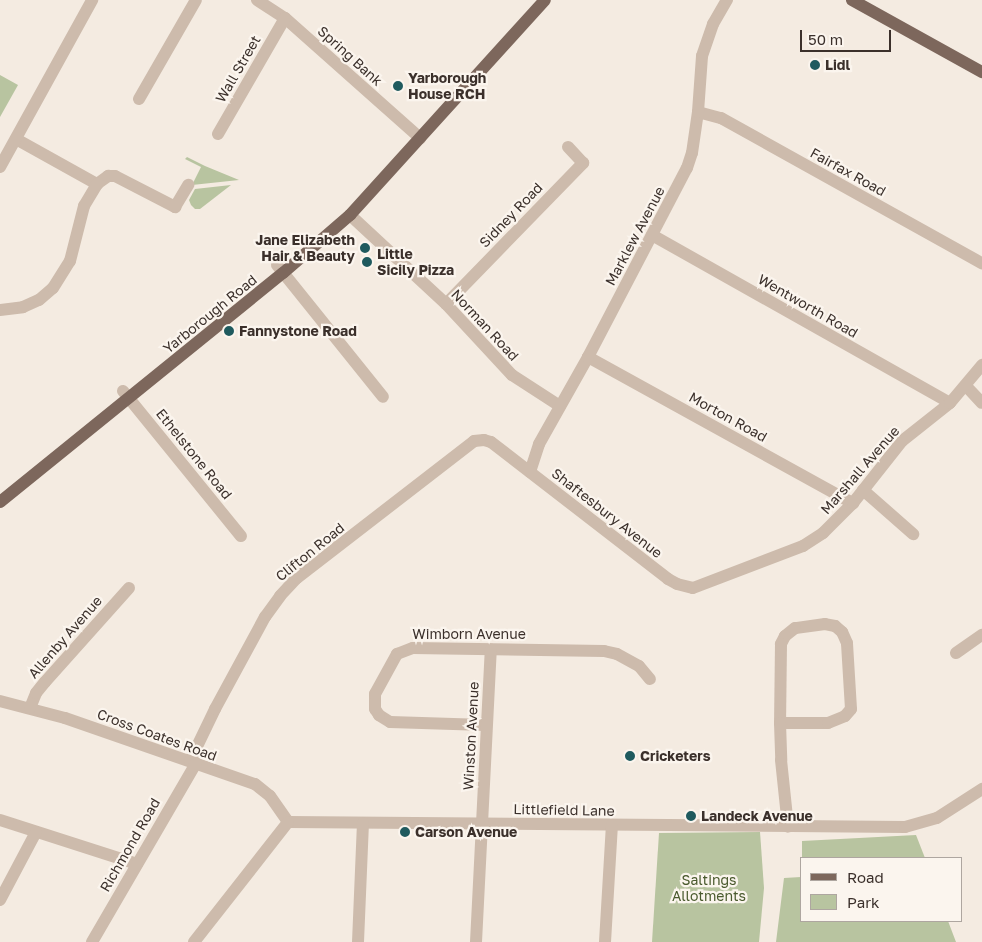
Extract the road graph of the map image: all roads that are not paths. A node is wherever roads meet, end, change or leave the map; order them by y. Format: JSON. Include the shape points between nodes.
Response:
{"nodes":[{"id":1,"x":92,"y":0,"type":"edge"},
{"id":2,"x":196,"y":0,"type":"edge"},
{"id":3,"x":257,"y":0,"type":"edge"},
{"id":4,"x":545,"y":0,"type":"edge"},
{"id":5,"x":727,"y":0,"type":"edge"},
{"id":6,"x":852,"y":0,"type":"edge"},
{"id":7,"x":285,"y":18,"type":"junction"},
{"id":8,"x":982,"y":72,"type":"edge"},
{"id":9,"x":139,"y":99,"type":"dead end"},
{"id":10,"x":698,"y":112,"type":"junction"},
{"id":11,"x":218,"y":134,"type":"dead end"},
{"id":12,"x":420,"y":138,"type":"junction"},
{"id":13,"x":16,"y":139,"type":"junction"},
{"id":14,"x":568,"y":147,"type":"dead end"},
{"id":15,"x":0,"y":166,"type":"edge"},
{"id":16,"x":97,"y":184,"type":"junction"},
{"id":17,"x":188,"y":185,"type":"dead end"},
{"id":18,"x":350,"y":215,"type":"junction"},
{"id":19,"x":652,"y":235,"type":"junction"},
{"id":20,"x":982,"y":263,"type":"edge"},
{"id":21,"x":280,"y":269,"type":"junction"},
{"id":22,"x":446,"y":304,"type":"junction"},
{"id":23,"x":0,"y":310,"type":"edge"},
{"id":24,"x":588,"y":357,"type":"junction"},
{"id":25,"x":982,"y":365,"type":"edge"},
{"id":26,"x":966,"y":386,"type":"junction"},
{"id":27,"x":126,"y":395,"type":"junction"},
{"id":28,"x":383,"y":397,"type":"dead end"},
{"id":29,"x":950,"y":403,"type":"junction"},
{"id":30,"x":982,"y":403,"type":"edge"},
{"id":31,"x":560,"y":406,"type":"junction"},
{"id":32,"x":511,"y":457,"type":"joint"},
{"id":33,"x":530,"y":472,"type":"junction"},
{"id":34,"x":863,"y":490,"type":"junction"},
{"id":35,"x":0,"y":502,"type":"edge"},
{"id":36,"x":853,"y":503,"type":"junction"},
{"id":37,"x":913,"y":534,"type":"dead end"},
{"id":38,"x":241,"y":536,"type":"dead end"},
{"id":39,"x":687,"y":587,"type":"joint"},
{"id":40,"x":129,"y":588,"type":"dead end"},
{"id":41,"x":982,"y":635,"type":"edge"},
{"id":42,"x":491,"y":650,"type":"junction"},
{"id":43,"x":956,"y":653,"type":"dead end"},
{"id":44,"x":650,"y":679,"type":"dead end"},
{"id":45,"x":0,"y":701,"type":"edge"},
{"id":46,"x":30,"y":708,"type":"junction"},
{"id":47,"x":780,"y":723,"type":"junction"},
{"id":48,"x":485,"y":725,"type":"junction"},
{"id":49,"x":193,"y":762,"type":"junction"},
{"id":50,"x":980,"y":795,"type":"edge"},
{"id":51,"x":0,"y":820,"type":"edge"},
{"id":52,"x":288,"y":822,"type":"junction"},
{"id":53,"x":363,"y":823,"type":"junction"},
{"id":54,"x":481,"y":824,"type":"junction"},
{"id":55,"x":612,"y":825,"type":"junction"},
{"id":56,"x":788,"y":827,"type":"junction"},
{"id":57,"x":36,"y":832,"type":"junction"},
{"id":58,"x":137,"y":864,"type":"junction"},
{"id":59,"x":0,"y":900,"type":"edge"},
{"id":60,"x":92,"y":942,"type":"edge"},
{"id":61,"x":194,"y":942,"type":"edge"},
{"id":62,"x":358,"y":942,"type":"edge"},
{"id":63,"x":476,"y":942,"type":"edge"},
{"id":64,"x":605,"y":942,"type":"edge"}],
"edges":[{"from":1,"to":13,"type":"street"},
{"from":2,"to":9,"type":"street"},
{"from":3,"to":7,"type":"street","name":"Spring Bank"},
{"from":4,"to":12,"type":"main road","name":"Yarborough Road"},
{"from":5,"to":10,"type":"street","name":"Marklew Avenue","via":[[713,24],[702,56]]},
{"from":6,"to":8,"type":"main road"},
{"from":7,"to":11,"type":"street","name":"Wall Street"},
{"from":7,"to":12,"type":"street","name":"Spring Bank"},
{"from":10,"to":19,"type":"street","name":"Marklew Avenue","via":[[687,168]]},
{"from":10,"to":20,"type":"street","name":"Fairfax Road","via":[[721,118]]},
{"from":12,"to":18,"type":"main road","name":"Yarborough Road"},
{"from":13,"to":15,"type":"street"},
{"from":13,"to":16,"type":"street"},
{"from":14,"to":22,"type":"street","name":"Sidney Road","via":[[583,162]]},
{"from":16,"to":17,"type":"street","via":[[108,176],[115,176],[175,207]]},
{"from":16,"to":23,"type":"street","via":[[84,206],[70,262],[53,288],[31,304]]},
{"from":18,"to":21,"type":"main road","name":"Yarborough Road"},
{"from":18,"to":22,"type":"street","name":"Norman Road"},
{"from":19,"to":24,"type":"street","name":"Marklew Avenue"},
{"from":19,"to":29,"type":"street","name":"Wentworth Road"},
{"from":21,"to":27,"type":"main road","name":"Yarborough Road"},
{"from":21,"to":28,"type":"street"},
{"from":22,"to":31,"type":"street","name":"Norman Road","via":[[512,375]]},
{"from":24,"to":31,"type":"street","name":"Marklew Avenue"},
{"from":24,"to":36,"type":"street","name":"Morton Road"},
{"from":25,"to":26,"type":"street","name":"Marshall Avenue"},
{"from":26,"to":29,"type":"street","name":"Marshall Avenue"},
{"from":26,"to":30,"type":"street"},
{"from":27,"to":35,"type":"main road","name":"Yarborough Road"},
{"from":27,"to":38,"type":"street","name":"Ethelstone Road"},
{"from":29,"to":34,"type":"street","name":"Marshall Avenue","via":[[902,441]]},
{"from":31,"to":33,"type":"street","name":"Marklew Avenue","via":[[539,444]]},
{"from":32,"to":33,"type":"street","name":"Shaftesbury Avenue"},
{"from":32,"to":49,"type":"street","name":"Clifton Road","via":[[491,442],[470,443],[298,578],[265,617],[215,709]]},
{"from":33,"to":39,"type":"street","name":"Shaftesbury Avenue","via":[[668,579]]},
{"from":34,"to":36,"type":"street","name":"Marshall Avenue"},
{"from":34,"to":37,"type":"street"},
{"from":36,"to":39,"type":"street","name":"Marshall Avenue","via":[[823,533],[803,546],[700,586]]},
{"from":40,"to":46,"type":"street","name":"Allenby Avenue","via":[[45,682]]},
{"from":41,"to":43,"type":"street"},
{"from":42,"to":44,"type":"street","name":"Wimborn Avenue","via":[[604,651],[639,666]]},
{"from":42,"to":48,"type":"street","name":"Winston Avenue"},
{"from":42,"to":48,"type":"street","name":"Wimborn Avenue","via":[[404,650],[392,661],[374,702],[379,715],[390,722]]},
{"from":45,"to":46,"type":"street","name":"Cross Coates Road"},
{"from":46,"to":49,"type":"street","name":"Cross Coates Road"},
{"from":47,"to":47,"type":"street","via":[[781,644],[785,636],[795,628],[824,624],[835,626],[847,643],[851,709],[845,716],[828,723]]},
{"from":47,"to":56,"type":"street"},
{"from":48,"to":54,"type":"street","name":"Winston Avenue"},
{"from":49,"to":52,"type":"street","name":"Cross Coates Road","via":[[263,789]]},
{"from":49,"to":58,"type":"street","name":"Richmond Road"},
{"from":50,"to":56,"type":"street","name":"Littlefield Lane","via":[[936,818],[905,827]]},
{"from":51,"to":57,"type":"street"},
{"from":52,"to":53,"type":"street","name":"Littlefield Lane"},
{"from":52,"to":61,"type":"street"},
{"from":53,"to":54,"type":"street","name":"Littlefield Lane"},
{"from":53,"to":62,"type":"street"},
{"from":54,"to":55,"type":"street","name":"Littlefield Lane"},
{"from":54,"to":63,"type":"street","name":"Winston Avenue"},
{"from":55,"to":56,"type":"street","name":"Littlefield Lane"},
{"from":55,"to":64,"type":"street"},
{"from":57,"to":58,"type":"street"},
{"from":57,"to":59,"type":"street"},
{"from":58,"to":60,"type":"street","name":"Richmond Road"}]}
